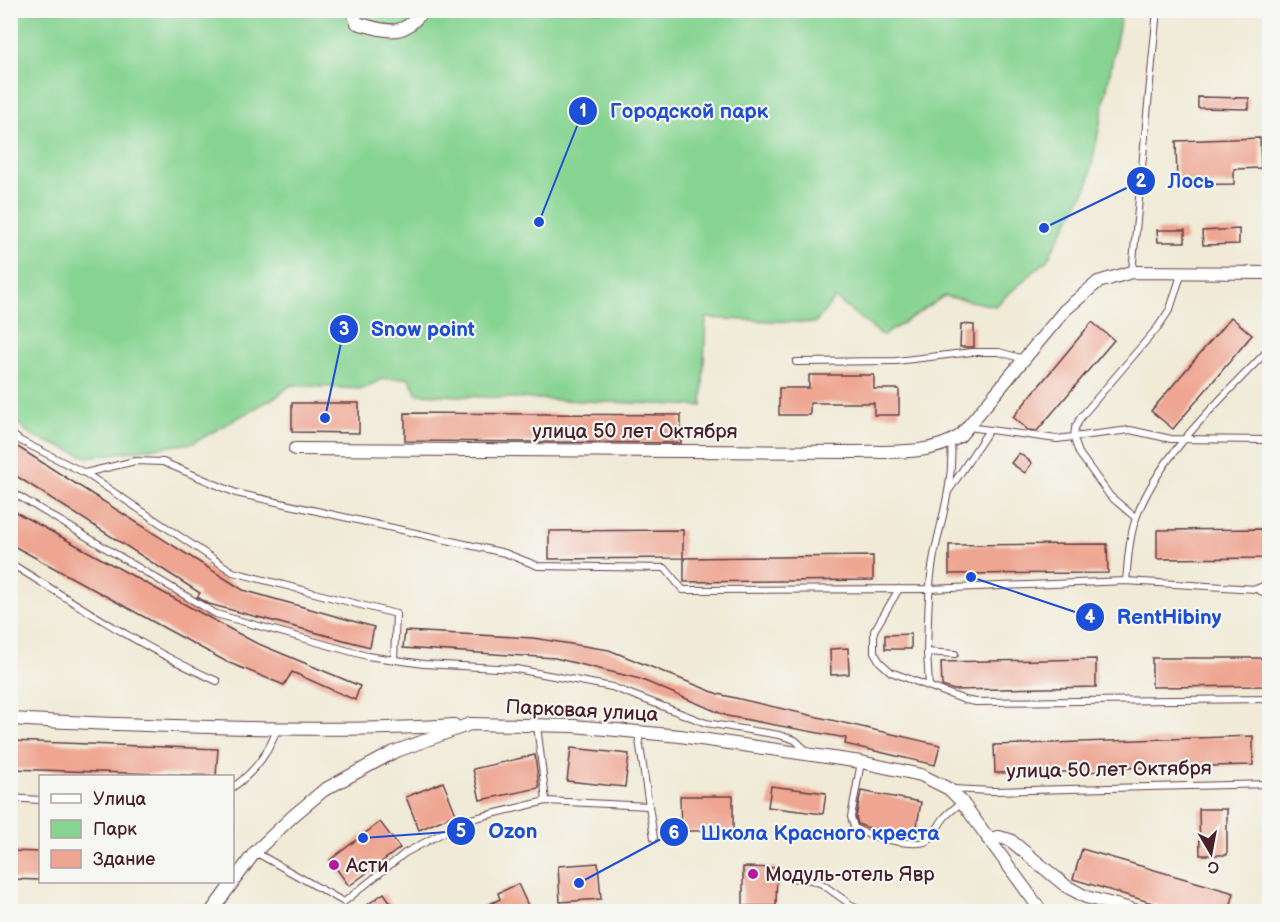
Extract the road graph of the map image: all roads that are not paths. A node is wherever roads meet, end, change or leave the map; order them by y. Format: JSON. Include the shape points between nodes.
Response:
{"nodes":[{"id":1,"x":352,"y":10,"type":"edge"},
{"id":2,"x":423,"y":10,"type":"edge"},
{"id":3,"x":1157,"y":10,"type":"edge"},
{"id":4,"x":1132,"y":272,"type":"junction"},
{"id":5,"x":1182,"y":272,"type":"junction"},
{"id":6,"x":1269,"y":273,"type":"edge"},
{"id":7,"x":1269,"y":348,"type":"edge"},
{"id":8,"x":1024,"y":359,"type":"junction"},
{"id":9,"x":796,"y":362,"type":"dead end"},
{"id":10,"x":968,"y":427,"type":"junction"},
{"id":11,"x":989,"y":430,"type":"junction"},
{"id":12,"x":10,"y":432,"type":"edge"},
{"id":13,"x":1074,"y":439,"type":"junction"},
{"id":14,"x":1184,"y":439,"type":"junction"},
{"id":15,"x":1269,"y":440,"type":"edge"},
{"id":16,"x":951,"y":441,"type":"junction"},
{"id":17,"x":295,"y":449,"type":"dead end"},
{"id":18,"x":85,"y":473,"type":"junction"},
{"id":19,"x":950,"y":489,"type":"junction"},
{"id":20,"x":10,"y":491,"type":"edge"},
{"id":21,"x":1136,"y":518,"type":"junction"},
{"id":22,"x":10,"y":563,"type":"edge"},
{"id":23,"x":1126,"y":581,"type":"junction"},
{"id":24,"x":1269,"y":583,"type":"edge"},
{"id":25,"x":899,"y":589,"type":"junction"},
{"id":26,"x":929,"y":589,"type":"junction"},
{"id":27,"x":1256,"y":589,"type":"junction"},
{"id":28,"x":1269,"y":595,"type":"edge"},
{"id":29,"x":927,"y":652,"type":"junction"},
{"id":30,"x":955,"y":654,"type":"dead end"},
{"id":31,"x":394,"y":660,"type":"junction"},
{"id":32,"x":217,"y":681,"type":"dead end"},
{"id":33,"x":929,"y":686,"type":"junction"},
{"id":34,"x":1269,"y":699,"type":"edge"},
{"id":35,"x":10,"y":719,"type":"edge"},
{"id":36,"x":470,"y":724,"type":"junction"},
{"id":37,"x":537,"y":726,"type":"junction"},
{"id":38,"x":277,"y":728,"type":"junction"},
{"id":39,"x":638,"y":732,"type":"junction"},
{"id":40,"x":812,"y":755,"type":"junction"},
{"id":41,"x":861,"y":762,"type":"junction"},
{"id":42,"x":1269,"y":784,"type":"edge"},
{"id":43,"x":234,"y":787,"type":"edge"},
{"id":44,"x":950,"y":789,"type":"junction"},
{"id":45,"x":10,"y":798,"type":"edge"},
{"id":46,"x":39,"y":800,"type":"edge"},
{"id":47,"x":546,"y":801,"type":"junction"},
{"id":48,"x":962,"y":802,"type":"junction"},
{"id":49,"x":649,"y":806,"type":"junction"},
{"id":50,"x":654,"y":838,"type":"dead end"},
{"id":51,"x":988,"y":839,"type":"junction"},
{"id":52,"x":255,"y":852,"type":"junction"},
{"id":53,"x":791,"y":878,"type":"dead end"},
{"id":54,"x":234,"y":881,"type":"edge"},
{"id":55,"x":232,"y":883,"type":"edge"},
{"id":56,"x":211,"y":912,"type":"edge"},
{"id":57,"x":861,"y":912,"type":"edge"},
{"id":58,"x":1042,"y":912,"type":"edge"},
{"id":59,"x":1142,"y":912,"type":"edge"}],
"edges":[{"from":1,"to":2,"type":"street","via":[[357,23],[397,32],[415,22]]},
{"from":3,"to":4,"type":"lane"},
{"from":4,"to":5,"type":"street","name":"улица 50 лет Октября"},
{"from":4,"to":8,"type":"street","name":"улица 50 лет Октября","via":[[1098,282],[1085,292]]},
{"from":5,"to":6,"type":"street","name":"улица 50 лет Октября"},
{"from":5,"to":13,"type":"lane","via":[[1170,309],[1081,417]]},
{"from":7,"to":14,"type":"lane"},
{"from":8,"to":9,"type":"lane","via":[[999,352],[972,352],[896,361]]},
{"from":8,"to":10,"type":"street","name":"улица 50 лет Октября"},
{"from":10,"to":11,"type":"lane"},
{"from":10,"to":16,"type":"street","name":"улица 50 лет Октября"},
{"from":11,"to":13,"type":"lane"},
{"from":11,"to":19,"type":"lane"},
{"from":12,"to":18,"type":"lane"},
{"from":13,"to":14,"type":"lane","via":[[1130,430]]},
{"from":13,"to":21,"type":"lane","via":[[1079,453],[1110,496]]},
{"from":14,"to":15,"type":"lane"},
{"from":14,"to":21,"type":"lane","via":[[1164,466]]},
{"from":16,"to":17,"type":"street","name":"улица 50 лет Октября","via":[[927,450],[856,452]]},
{"from":16,"to":19,"type":"lane"},
{"from":18,"to":25,"type":"lane","via":[[135,461],[163,462],[236,493],[506,554],[538,566],[665,568],[683,590]]},
{"from":18,"to":31,"type":"lane","via":[[233,572],[396,614]]},
{"from":19,"to":26,"type":"lane"},
{"from":20,"to":31,"type":"lane","via":[[216,614]]},
{"from":21,"to":23,"type":"lane"},
{"from":22,"to":32,"type":"lane","via":[[131,638]]},
{"from":23,"to":26,"type":"lane"},
{"from":23,"to":27,"type":"lane"},
{"from":24,"to":27,"type":"lane"},
{"from":25,"to":26,"type":"lane"},
{"from":25,"to":33,"type":"lane","via":[[874,631],[874,652],[891,672]]},
{"from":26,"to":29,"type":"lane"},
{"from":27,"to":28,"type":"lane"},
{"from":29,"to":30,"type":"lane"},
{"from":29,"to":33,"type":"lane"},
{"from":31,"to":40,"type":"lane","via":[[516,669],[612,687],[706,723],[795,740]]},
{"from":33,"to":34,"type":"lane","via":[[976,702]]},
{"from":35,"to":38,"type":"street"},
{"from":36,"to":37,"type":"street","name":"Парковая улица"},
{"from":36,"to":38,"type":"street"},
{"from":36,"to":52,"type":"street","name":"Парковая улица","via":[[394,752],[324,790]]},
{"from":37,"to":39,"type":"street","name":"Парковая улица"},
{"from":37,"to":47,"type":"lane"},
{"from":38,"to":43,"type":"lane","via":[[267,753]]},
{"from":39,"to":40,"type":"street","name":"Парковая улица"},
{"from":39,"to":49,"type":"lane"},
{"from":40,"to":41,"type":"street","name":"Парковая улица"},
{"from":41,"to":44,"type":"street","name":"Парковая улица","via":[[921,775]]},
{"from":41,"to":48,"type":"lane","via":[[851,817],[854,827],[865,834],[925,843],[942,819]]},
{"from":42,"to":44,"type":"lane","name":"улица 50 лет Октября"},
{"from":44,"to":48,"type":"street","name":"Парковая улица"},
{"from":45,"to":46,"type":"lane"},
{"from":47,"to":49,"type":"lane"},
{"from":47,"to":52,"type":"lane","via":[[467,820],[405,853],[344,902]]},
{"from":48,"to":51,"type":"street","name":"Парковая улица"},
{"from":49,"to":50,"type":"lane"},
{"from":51,"to":58,"type":"street","name":"Парковая улица"},
{"from":51,"to":59,"type":"street","via":[[1010,840],[1066,886],[1086,897]]},
{"from":52,"to":54,"type":"street","name":"Парковая улица"},
{"from":53,"to":57,"type":"lane","via":[[822,884]]},
{"from":55,"to":56,"type":"street","name":"Парковая улица"}]}
